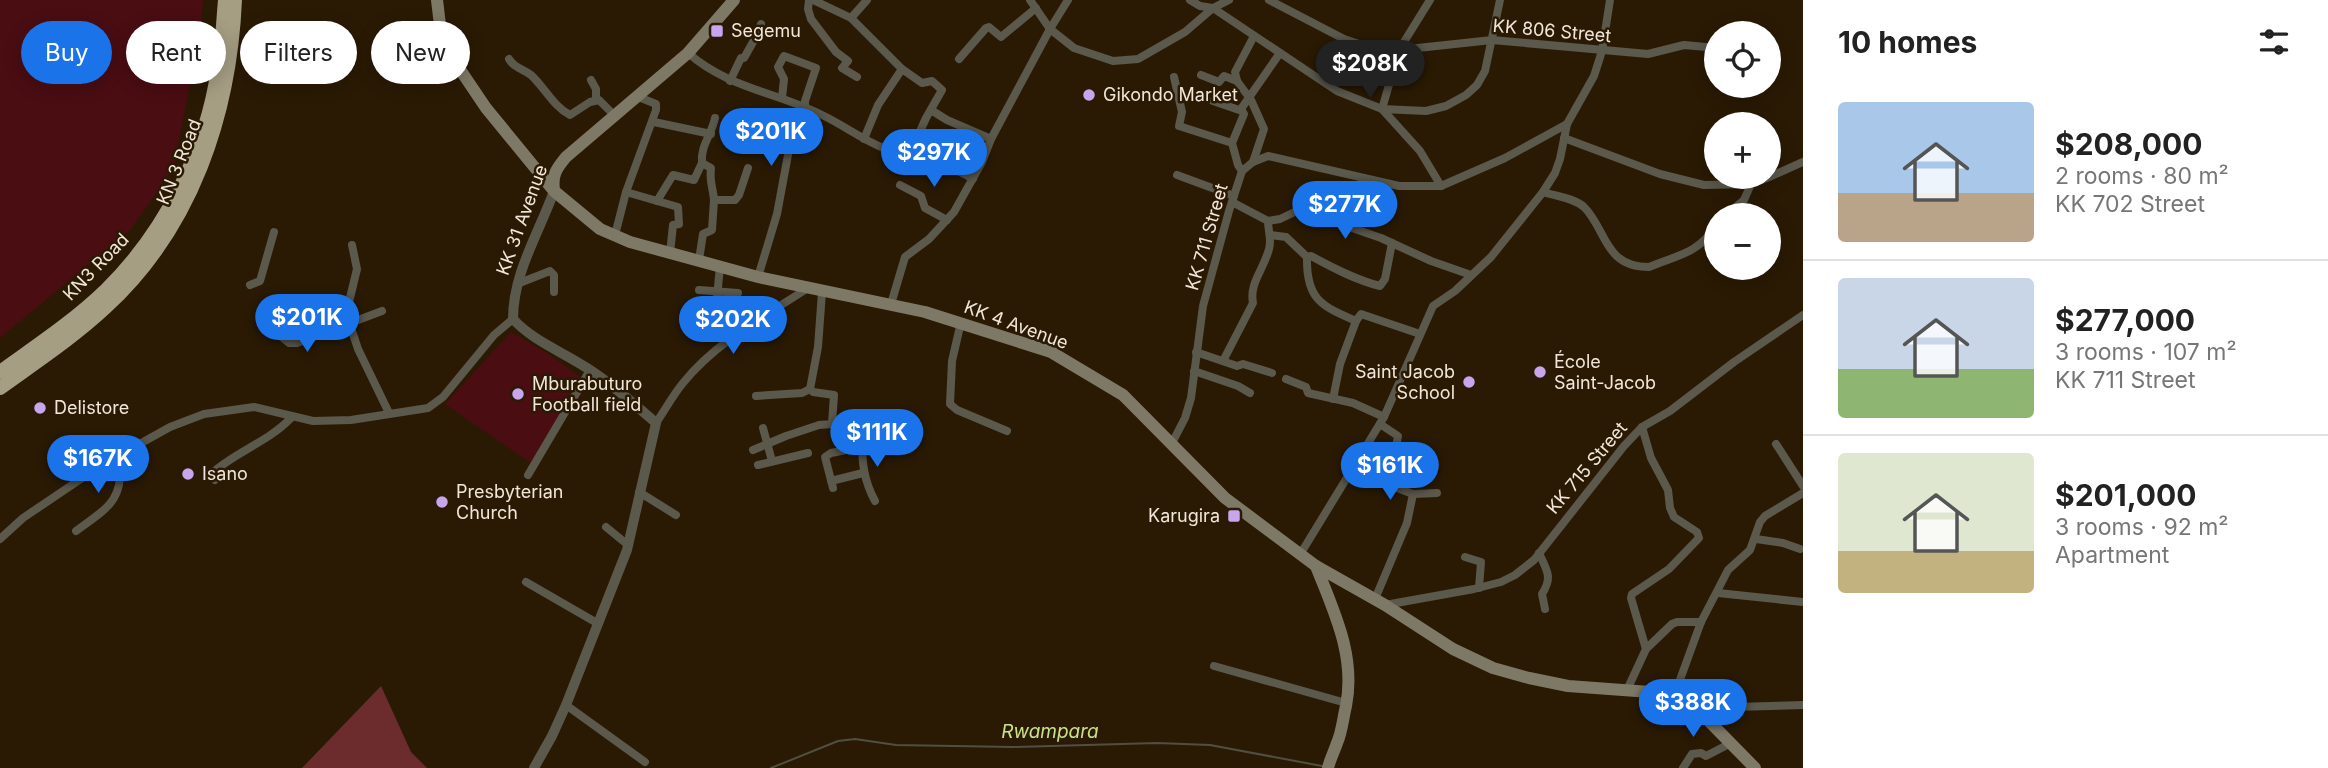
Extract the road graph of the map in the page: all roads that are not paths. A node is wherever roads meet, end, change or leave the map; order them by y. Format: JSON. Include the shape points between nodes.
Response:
{"nodes":[{"id":1,"x":225,"y":0,"type":"edge"},
{"id":2,"x":235,"y":0,"type":"edge"},
{"id":3,"x":437,"y":0,"type":"edge"},
{"id":4,"x":734,"y":0,"type":"edge"},
{"id":5,"x":811,"y":0,"type":"edge"},
{"id":6,"x":867,"y":0,"type":"edge"},
{"id":7,"x":1068,"y":0,"type":"edge"},
{"id":8,"x":1191,"y":0,"type":"edge"},
{"id":9,"x":1229,"y":0,"type":"edge"},
{"id":10,"x":1269,"y":0,"type":"edge"},
{"id":11,"x":1430,"y":0,"type":"edge"},
{"id":12,"x":1500,"y":0,"type":"edge"},
{"id":13,"x":1610,"y":0,"type":"edge"},
{"id":14,"x":1033,"y":4,"type":"edge"},
{"id":15,"x":1213,"y":8,"type":"junction"},
{"id":16,"x":851,"y":18,"type":"junction"},
{"id":17,"x":761,"y":24,"type":"dead end"},
{"id":18,"x":1050,"y":29,"type":"junction"},
{"id":19,"x":1254,"y":36,"type":"junction"},
{"id":20,"x":1492,"y":40,"type":"junction"},
{"id":21,"x":1704,"y":47,"type":"edge"},
{"id":22,"x":1399,"y":50,"type":"junction"},
{"id":23,"x":1602,"y":51,"type":"junction"},
{"id":24,"x":688,"y":53,"type":"junction"},
{"id":25,"x":1280,"y":53,"type":"junction"},
{"id":26,"x":509,"y":59,"type":"dead end"},
{"id":27,"x":959,"y":59,"type":"dead end"},
{"id":28,"x":902,"y":69,"type":"junction"},
{"id":29,"x":1200,"y":75,"type":"dead end"},
{"id":30,"x":857,"y":77,"type":"dead end"},
{"id":31,"x":1174,"y":77,"type":"dead end"},
{"id":32,"x":591,"y":80,"type":"dead end"},
{"id":33,"x":730,"y":81,"type":"junction"},
{"id":34,"x":1237,"y":81,"type":"junction"},
{"id":35,"x":636,"y":96,"type":"junction"},
{"id":36,"x":1250,"y":97,"type":"junction"},
{"id":37,"x":782,"y":98,"type":"junction"},
{"id":38,"x":596,"y":100,"type":"junction"},
{"id":39,"x":1213,"y":101,"type":"dead end"},
{"id":40,"x":805,"y":108,"type":"junction"},
{"id":41,"x":1382,"y":109,"type":"junction"},
{"id":42,"x":931,"y":110,"type":"junction"},
{"id":43,"x":1242,"y":111,"type":"junction"},
{"id":44,"x":614,"y":115,"type":"junction"},
{"id":45,"x":715,"y":118,"type":"dead end"},
{"id":46,"x":654,"y":121,"type":"junction"},
{"id":47,"x":1567,"y":124,"type":"junction"},
{"id":48,"x":711,"y":134,"type":"junction"},
{"id":49,"x":1564,"y":138,"type":"junction"},
{"id":50,"x":864,"y":139,"type":"junction"},
{"id":51,"x":991,"y":139,"type":"junction"},
{"id":52,"x":1231,"y":143,"type":"junction"},
{"id":53,"x":909,"y":156,"type":"junction"},
{"id":54,"x":1252,"y":162,"type":"junction"},
{"id":55,"x":1803,"y":162,"type":"edge"},
{"id":56,"x":702,"y":163,"type":"junction"},
{"id":57,"x":748,"y":167,"type":"dead end"},
{"id":58,"x":1242,"y":171,"type":"junction"},
{"id":59,"x":1781,"y":172,"type":"edge"},
{"id":60,"x":1177,"y":175,"type":"dead end"},
{"id":61,"x":973,"y":179,"type":"junction"},
{"id":62,"x":900,"y":185,"type":"dead end"},
{"id":63,"x":1704,"y":185,"type":"edge"},
{"id":64,"x":1441,"y":186,"type":"junction"},
{"id":65,"x":554,"y":191,"type":"junction"},
{"id":66,"x":626,"y":192,"type":"junction"},
{"id":67,"x":1543,"y":192,"type":"junction"},
{"id":68,"x":1233,"y":199,"type":"junction"},
{"id":69,"x":714,"y":200,"type":"junction"},
{"id":70,"x":657,"y":201,"type":"junction"},
{"id":71,"x":947,"y":220,"type":"junction"},
{"id":72,"x":1268,"y":221,"type":"junction"},
{"id":73,"x":274,"y":232,"type":"dead end"},
{"id":74,"x":615,"y":235,"type":"junction"},
{"id":75,"x":1270,"y":235,"type":"junction"},
{"id":76,"x":1704,"y":242,"type":"edge"},
{"id":77,"x":1392,"y":243,"type":"junction"},
{"id":78,"x":352,"y":245,"type":"dead end"},
{"id":79,"x":670,"y":253,"type":"junction"},
{"id":80,"x":1307,"y":257,"type":"junction"},
{"id":81,"x":699,"y":260,"type":"junction"},
{"id":82,"x":720,"y":266,"type":"junction"},
{"id":83,"x":1471,"y":275,"type":"junction"},
{"id":84,"x":758,"y":277,"type":"junction"},
{"id":85,"x":517,"y":284,"type":"junction"},
{"id":86,"x":250,"y":285,"type":"dead end"},
{"id":87,"x":808,"y":288,"type":"junction"},
{"id":88,"x":699,"y":290,"type":"dead end"},
{"id":89,"x":554,"y":292,"type":"dead end"},
{"id":90,"x":716,"y":292,"type":"junction"},
{"id":91,"x":822,"y":292,"type":"junction"},
{"id":92,"x":738,"y":293,"type":"dead end"},
{"id":93,"x":891,"y":304,"type":"junction"},
{"id":94,"x":716,"y":309,"type":"dead end"},
{"id":95,"x":382,"y":311,"type":"dead end"},
{"id":96,"x":1803,"y":315,"type":"edge"},
{"id":97,"x":513,"y":319,"type":"junction"},
{"id":98,"x":1356,"y":321,"type":"junction"},
{"id":99,"x":349,"y":322,"type":"junction"},
{"id":100,"x":961,"y":322,"type":"junction"},
{"id":101,"x":273,"y":330,"type":"dead end"},
{"id":102,"x":1420,"y":334,"type":"junction"},
{"id":103,"x":1196,"y":352,"type":"junction"},
{"id":104,"x":1223,"y":361,"type":"junction"},
{"id":105,"x":590,"y":370,"type":"junction"},
{"id":106,"x":1194,"y":371,"type":"junction"},
{"id":107,"x":0,"y":372,"type":"edge"},
{"id":108,"x":1272,"y":373,"type":"dead end"},
{"id":109,"x":1286,"y":379,"type":"dead end"},
{"id":110,"x":0,"y":388,"type":"edge"},
{"id":111,"x":810,"y":389,"type":"junction"},
{"id":112,"x":1250,"y":393,"type":"dead end"},
{"id":113,"x":756,"y":396,"type":"dead end"},
{"id":114,"x":1332,"y":399,"type":"junction"},
{"id":115,"x":389,"y":413,"type":"junction"},
{"id":116,"x":291,"y":418,"type":"junction"},
{"id":117,"x":1382,"y":421,"type":"junction"},
{"id":118,"x":656,"y":423,"type":"junction"},
{"id":119,"x":832,"y":424,"type":"junction"},
{"id":120,"x":1642,"y":427,"type":"junction"},
{"id":121,"x":763,"y":428,"type":"dead end"},
{"id":122,"x":1007,"y":431,"type":"dead end"},
{"id":123,"x":862,"y":441,"type":"dead end"},
{"id":124,"x":769,"y":442,"type":"junction"},
{"id":125,"x":1172,"y":443,"type":"junction"},
{"id":126,"x":1776,"y":444,"type":"dead end"},
{"id":127,"x":753,"y":450,"type":"dead end"},
{"id":128,"x":808,"y":453,"type":"dead end"},
{"id":129,"x":120,"y":457,"type":"junction"},
{"id":130,"x":1360,"y":457,"type":"junction"},
{"id":131,"x":772,"y":461,"type":"junction"},
{"id":132,"x":1393,"y":464,"type":"junction"},
{"id":133,"x":758,"y":465,"type":"dead end"},
{"id":134,"x":1412,"y":465,"type":"dead end"},
{"id":135,"x":1352,"y":471,"type":"junction"},
{"id":136,"x":863,"y":473,"type":"junction"},
{"id":137,"x":528,"y":475,"type":"dead end"},
{"id":138,"x":215,"y":481,"type":"dead end"},
{"id":139,"x":1803,"y":486,"type":"edge"},
{"id":140,"x":639,"y":492,"type":"junction"},
{"id":141,"x":1413,"y":494,"type":"junction"},
{"id":142,"x":1437,"y":494,"type":"dead end"},
{"id":143,"x":1803,"y":494,"type":"edge"},
{"id":144,"x":875,"y":501,"type":"dead end"},
{"id":145,"x":1790,"y":502,"type":"junction"},
{"id":146,"x":1803,"y":505,"type":"edge"},
{"id":147,"x":676,"y":515,"type":"dead end"},
{"id":148,"x":606,"y":527,"type":"dead end"},
{"id":149,"x":76,"y":531,"type":"dead end"},
{"id":150,"x":2,"y":534,"type":"edge"},
{"id":151,"x":1756,"y":539,"type":"junction"},
{"id":152,"x":628,"y":545,"type":"junction"},
{"id":153,"x":1800,"y":549,"type":"dead end"},
{"id":154,"x":1301,"y":553,"type":"junction"},
{"id":155,"x":1539,"y":553,"type":"junction"},
{"id":156,"x":1465,"y":557,"type":"dead end"},
{"id":157,"x":1316,"y":566,"type":"junction"},
{"id":158,"x":526,"y":582,"type":"dead end"},
{"id":159,"x":1479,"y":588,"type":"junction"},
{"id":160,"x":1718,"y":593,"type":"junction"},
{"id":161,"x":1380,"y":602,"type":"junction"},
{"id":162,"x":1803,"y":602,"type":"edge"},
{"id":163,"x":1545,"y":609,"type":"dead end"},
{"id":164,"x":1701,"y":622,"type":"junction"},
{"id":165,"x":597,"y":623,"type":"junction"},
{"id":166,"x":1646,"y":649,"type":"junction"},
{"id":167,"x":1214,"y":666,"type":"dead end"},
{"id":168,"x":1627,"y":690,"type":"junction"},
{"id":169,"x":1673,"y":699,"type":"junction"},
{"id":170,"x":1346,"y":703,"type":"junction"},
{"id":171,"x":566,"y":705,"type":"junction"},
{"id":172,"x":1803,"y":705,"type":"edge"},
{"id":173,"x":1696,"y":708,"type":"junction"},
{"id":174,"x":1731,"y":743,"type":"junction"},
{"id":175,"x":645,"y":762,"type":"dead end"},
{"id":176,"x":1329,"y":762,"type":"edge"},
{"id":177,"x":534,"y":768,"type":"edge"},
{"id":178,"x":1683,"y":768,"type":"edge"},
{"id":179,"x":1755,"y":768,"type":"edge"}],
"edges":[{"from":1,"to":107,"type":"highway","name":"KN3 Road","via":[[212,99],[194,156],[168,210],[140,253],[104,292]]},
{"from":2,"to":110,"type":"highway","name":"KN 3 Road","via":[[218,117],[180,215],[140,273],[105,309]]},
{"from":3,"to":65,"type":"main road","name":"KK 4 Avenue","via":[[440,25],[457,65]]},
{"from":4,"to":24,"type":"main road","name":"KK 31 Avenue"},
{"from":5,"to":16,"type":"street"},
{"from":5,"to":30,"type":"street","via":[[811,19],[848,61],[842,68]]},
{"from":6,"to":16,"type":"street"},
{"from":7,"to":18,"type":"street"},
{"from":8,"to":15,"type":"street"},
{"from":9,"to":15,"type":"street"},
{"from":10,"to":22,"type":"street","name":"KK 806 Street","via":[[1344,39]]},
{"from":11,"to":22,"type":"street"},
{"from":12,"to":20,"type":"street"},
{"from":13,"to":23,"type":"street"},
{"from":14,"to":18,"type":"street"},
{"from":14,"to":27,"type":"street","via":[[1002,37],[986,28]]},
{"from":15,"to":18,"type":"street","via":[[1185,32],[1138,59],[1113,61],[1090,54]]},
{"from":15,"to":19,"type":"street"},
{"from":16,"to":28,"type":"street"},
{"from":17,"to":33,"type":"street"},
{"from":18,"to":51,"type":"street"},
{"from":19,"to":25,"type":"street"},
{"from":19,"to":34,"type":"street","via":[[1235,72]]},
{"from":20,"to":22,"type":"street","name":"KK 806 Street"},
{"from":20,"to":23,"type":"street","name":"KK 806 Street"},
{"from":20,"to":41,"type":"street","via":[[1485,71],[1466,95],[1426,111]]},
{"from":21,"to":23,"type":"street","name":"KK 806 Street","via":[[1684,45],[1648,54]]},
{"from":22,"to":41,"type":"street"},
{"from":23,"to":47,"type":"street","via":[[1594,76]]},
{"from":24,"to":33,"type":"street"},
{"from":24,"to":35,"type":"main road","name":"KK 31 Avenue"},
{"from":25,"to":36,"type":"street"},
{"from":25,"to":41,"type":"street","via":[[1337,91]]},
{"from":26,"to":38,"type":"street","via":[[570,115]]},
{"from":28,"to":42,"type":"street","via":[[943,90]]},
{"from":28,"to":50,"type":"street","via":[[878,105]]},
{"from":29,"to":34,"type":"street","via":[[1219,82],[1224,76]]},
{"from":31,"to":52,"type":"street","via":[[1182,112],[1179,126]]},
{"from":32,"to":38,"type":"street"},
{"from":33,"to":37,"type":"street"},
{"from":34,"to":36,"type":"street"},
{"from":35,"to":44,"type":"main road","name":"KK 31 Avenue"},
{"from":35,"to":46,"type":"street","via":[[656,104]]},
{"from":36,"to":43,"type":"street"},
{"from":36,"to":54,"type":"street","via":[[1264,129]]},
{"from":37,"to":40,"type":"street"},
{"from":37,"to":40,"type":"street","via":[[784,79],[778,67],[784,56],[816,68]]},
{"from":38,"to":44,"type":"street"},
{"from":39,"to":43,"type":"street"},
{"from":40,"to":50,"type":"street"},
{"from":40,"to":84,"type":"street","via":[[790,144],[777,214]]},
{"from":41,"to":64,"type":"street","via":[[1420,151]]},
{"from":42,"to":51,"type":"street"},
{"from":42,"to":53,"type":"street"},
{"from":43,"to":52,"type":"street"},
{"from":44,"to":65,"type":"main road","name":"KK 31 Avenue","via":[[566,157],[556,170]]},
{"from":45,"to":48,"type":"street"},
{"from":46,"to":48,"type":"street"},
{"from":46,"to":66,"type":"street"},
{"from":47,"to":49,"type":"street"},
{"from":47,"to":64,"type":"street"},
{"from":48,"to":56,"type":"street","via":[[702,150]]},
{"from":49,"to":63,"type":"street","via":[[1660,174]]},
{"from":49,"to":67,"type":"street","via":[[1555,173]]},
{"from":50,"to":53,"type":"street"},
{"from":51,"to":61,"type":"street"},
{"from":52,"to":58,"type":"street"},
{"from":53,"to":61,"type":"street","via":[[942,163]]},
{"from":54,"to":58,"type":"street","name":"KK 711 Street"},
{"from":54,"to":64,"type":"street","via":[[1268,156],[1399,186]]},
{"from":55,"to":59,"type":"street"},
{"from":56,"to":69,"type":"street","via":[[710,168]]},
{"from":56,"to":70,"type":"street","via":[[694,180],[673,175]]},
{"from":57,"to":69,"type":"street","via":[[735,200]]},
{"from":58,"to":68,"type":"street","name":"KK 711 Street"},
{"from":60,"to":68,"type":"street"},
{"from":61,"to":71,"type":"street"},
{"from":62,"to":71,"type":"street","via":[[921,196],[926,208]]},
{"from":65,"to":74,"type":"main road","name":"KK 4 Avenue","via":[[586,219]]},
{"from":65,"to":85,"type":"street","name":"KK 31 Avenue"},
{"from":66,"to":70,"type":"street"},
{"from":66,"to":74,"type":"street"},
{"from":67,"to":76,"type":"street","via":[[1585,208],[1612,252],[1642,267],[1695,250]]},
{"from":67,"to":83,"type":"street"},
{"from":68,"to":72,"type":"street"},
{"from":68,"to":103,"type":"street","name":"KK 711 Street","via":[[1203,306]]},
{"from":69,"to":81,"type":"street","via":[[712,230],[703,234]]},
{"from":70,"to":79,"type":"street","via":[[678,207],[679,224],[673,225]]},
{"from":71,"to":93,"type":"street","via":[[905,257]]},
{"from":72,"to":75,"type":"street"},
{"from":72,"to":77,"type":"street","via":[[1311,209]]},
{"from":73,"to":86,"type":"street","via":[[260,281]]},
{"from":74,"to":79,"type":"main road","name":"KK 4 Avenue"},
{"from":75,"to":80,"type":"street","via":[[1286,237]]},
{"from":75,"to":104,"type":"street","via":[[1267,257],[1253,284],[1253,303]]},
{"from":77,"to":80,"type":"street","via":[[1382,286]]},
{"from":77,"to":83,"type":"street"},
{"from":78,"to":99,"type":"street","via":[[357,269]]},
{"from":79,"to":81,"type":"main road","name":"KK 4 Avenue"},
{"from":80,"to":98,"type":"street","via":[[1316,300]]},
{"from":81,"to":82,"type":"main road","name":"KK 4 Avenue"},
{"from":82,"to":84,"type":"main road","name":"KK 4 Avenue"},
{"from":82,"to":90,"type":"street"},
{"from":83,"to":102,"type":"street","via":[[1433,306]]},
{"from":84,"to":87,"type":"main road","name":"KK 4 Avenue"},
{"from":85,"to":89,"type":"street","via":[[550,271]]},
{"from":85,"to":97,"type":"street","name":"KK 31 Avenue"},
{"from":87,"to":91,"type":"main road","name":"KK 4 Avenue"},
{"from":87,"to":118,"type":"street","via":[[708,357]]},
{"from":88,"to":90,"type":"street"},
{"from":90,"to":92,"type":"street"},
{"from":90,"to":94,"type":"street"},
{"from":91,"to":93,"type":"main road","name":"KK 4 Avenue"},
{"from":91,"to":111,"type":"street"},
{"from":93,"to":100,"type":"main road","name":"KK 4 Avenue"},
{"from":95,"to":99,"type":"street"},
{"from":96,"to":120,"type":"street","name":"KK 715 Street"},
{"from":97,"to":105,"type":"street","via":[[523,331]]},
{"from":97,"to":115,"type":"street","via":[[443,397],[428,408]]},
{"from":98,"to":102,"type":"street","via":[[1361,314]]},
{"from":98,"to":114,"type":"street"},
{"from":99,"to":101,"type":"street","via":[[297,343],[289,343]]},
{"from":99,"to":115,"type":"street"},
{"from":100,"to":122,"type":"street","via":[[952,360],[950,404]]},
{"from":100,"to":125,"type":"main road","name":"KK 4 Avenue","via":[[1051,352],[1091,374],[1124,395]]},
{"from":102,"to":117,"type":"street"},
{"from":103,"to":104,"type":"street"},
{"from":103,"to":106,"type":"street","name":"KK 711 Street"},
{"from":104,"to":108,"type":"street"},
{"from":105,"to":118,"type":"street"},
{"from":105,"to":137,"type":"street"},
{"from":106,"to":112,"type":"street"},
{"from":106,"to":125,"type":"street","name":"KK 711 Street","via":[[1185,418]]},
{"from":109,"to":114,"type":"street","via":[[1306,387],[1308,393]]},
{"from":111,"to":113,"type":"street"},
{"from":111,"to":119,"type":"street","via":[[834,395]]},
{"from":114,"to":117,"type":"street","via":[[1369,408]]},
{"from":115,"to":116,"type":"street","via":[[352,420]]},
{"from":116,"to":129,"type":"street","via":[[254,407],[204,414],[170,427]]},
{"from":116,"to":138,"type":"street","via":[[220,465],[211,474]]},
{"from":117,"to":130,"type":"street"},
{"from":117,"to":132,"type":"street","via":[[1398,436]]},
{"from":118,"to":140,"type":"street"},
{"from":119,"to":124,"type":"street"},
{"from":119,"to":136,"type":"street","via":[[841,423],[846,450],[826,455],[832,485]]},
{"from":120,"to":155,"type":"street","name":"KK 715 Street"},
{"from":120,"to":166,"type":"street","via":[[1674,517],[1699,535],[1669,569],[1632,594]]},
{"from":121,"to":124,"type":"street"},
{"from":123,"to":136,"type":"street"},
{"from":124,"to":127,"type":"street"},
{"from":124,"to":131,"type":"street"},
{"from":125,"to":154,"type":"main road","name":"KK 4 Avenue","via":[[1225,498]]},
{"from":126,"to":139,"type":"street"},
{"from":128,"to":131,"type":"street"},
{"from":129,"to":149,"type":"street","via":[[120,489],[107,508]]},
{"from":129,"to":150,"type":"street"},
{"from":130,"to":132,"type":"street"},
{"from":130,"to":135,"type":"street"},
{"from":131,"to":133,"type":"street"},
{"from":132,"to":134,"type":"street"},
{"from":135,"to":141,"type":"street"},
{"from":135,"to":154,"type":"street"},
{"from":136,"to":144,"type":"street"},
{"from":140,"to":147,"type":"street"},
{"from":140,"to":152,"type":"street"},
{"from":141,"to":142,"type":"street"},
{"from":141,"to":161,"type":"street"},
{"from":143,"to":145,"type":"street"},
{"from":145,"to":146,"type":"street"},
{"from":145,"to":151,"type":"street","via":[[1765,516]]},
{"from":148,"to":152,"type":"street"},
{"from":151,"to":153,"type":"street"},
{"from":151,"to":160,"type":"street","via":[[1751,550],[1728,570]]},
{"from":152,"to":165,"type":"street"},
{"from":154,"to":157,"type":"main road","name":"KK 4 Avenue"},
{"from":155,"to":159,"type":"street","name":"KK 715 Street","via":[[1515,575]]},
{"from":155,"to":163,"type":"street","via":[[1548,573],[1542,594]]},
{"from":156,"to":159,"type":"street","via":[[1481,562]]},
{"from":157,"to":161,"type":"main road","name":"KK 4 Avenue"},
{"from":157,"to":170,"type":"main road","via":[[1348,656]]},
{"from":158,"to":165,"type":"street"},
{"from":159,"to":161,"type":"street","name":"KK 715 Street"},
{"from":160,"to":162,"type":"street"},
{"from":160,"to":164,"type":"street"},
{"from":161,"to":168,"type":"main road","name":"KK 4 Avenue","via":[[1453,649],[1493,668],[1568,686]]},
{"from":164,"to":166,"type":"street","via":[[1672,624]]},
{"from":164,"to":169,"type":"street"},
{"from":165,"to":171,"type":"street"},
{"from":166,"to":168,"type":"street"},
{"from":167,"to":170,"type":"street"},
{"from":168,"to":169,"type":"main road","name":"KK 4 Avenue"},
{"from":169,"to":173,"type":"main road","name":"KK 4 Avenue"},
{"from":170,"to":176,"type":"main road"},
{"from":171,"to":175,"type":"street"},
{"from":171,"to":177,"type":"street"},
{"from":172,"to":173,"type":"street"},
{"from":173,"to":174,"type":"main road","name":"KK 4 Avenue"},
{"from":174,"to":178,"type":"street","via":[[1706,756],[1692,754]]},
{"from":174,"to":179,"type":"main road","name":"KK 4 Avenue"}]}
